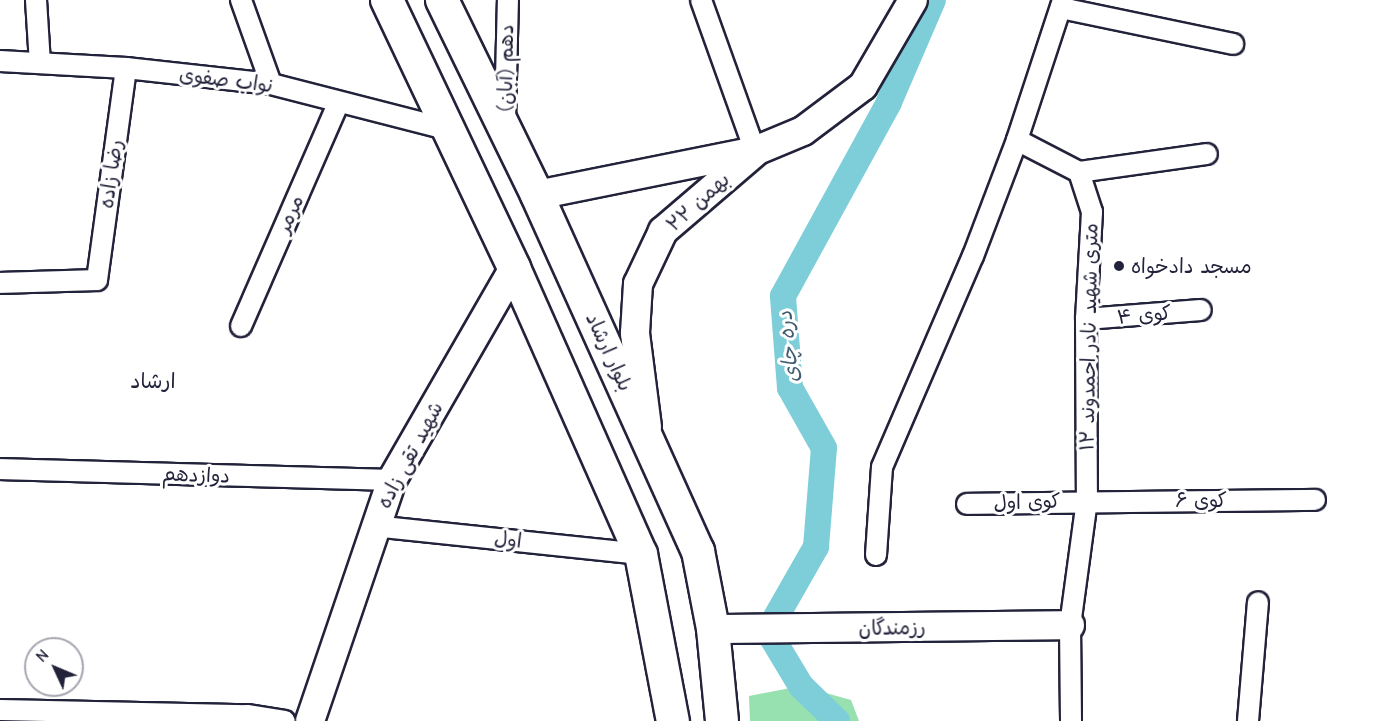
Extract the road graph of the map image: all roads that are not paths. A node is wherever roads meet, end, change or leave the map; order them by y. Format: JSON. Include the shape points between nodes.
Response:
{"nodes":[{"id":1,"x":36,"y":0,"type":"edge"},
{"id":2,"x":240,"y":0,"type":"edge"},
{"id":3,"x":387,"y":0,"type":"edge"},
{"id":4,"x":442,"y":0,"type":"edge"},
{"id":5,"x":508,"y":0,"type":"edge"},
{"id":6,"x":701,"y":0,"type":"edge"},
{"id":7,"x":913,"y":0,"type":"edge"},
{"id":8,"x":1062,"y":4,"type":"edge"},
{"id":9,"x":1233,"y":44,"type":"dead end"},
{"id":10,"x":0,"y":61,"type":"edge"},
{"id":11,"x":40,"y":63,"type":"junction"},
{"id":12,"x":126,"y":68,"type":"junction"},
{"id":13,"x":271,"y":84,"type":"junction"},
{"id":14,"x":339,"y":102,"type":"junction"},
{"id":15,"x":446,"y":129,"type":"junction"},
{"id":16,"x":505,"y":136,"type":"junction"},
{"id":17,"x":1017,"y":140,"type":"junction"},
{"id":18,"x":755,"y":151,"type":"junction"},
{"id":19,"x":1207,"y":154,"type":"dead end"},
{"id":20,"x":1080,"y":172,"type":"junction"},
{"id":21,"x":537,"y":195,"type":"junction"},
{"id":22,"x":514,"y":268,"type":"junction"},
{"id":23,"x":0,"y":283,"type":"edge"},
{"id":24,"x":1201,"y":310,"type":"dead end"},
{"id":25,"x":1086,"y":319,"type":"junction"},
{"id":26,"x":241,"y":326,"type":"dead end"},
{"id":27,"x":648,"y":435,"type":"junction"},
{"id":28,"x":0,"y":469,"type":"edge"},
{"id":29,"x":392,"y":480,"type":"junction"},
{"id":30,"x":1087,"y":500,"type":"junction"},
{"id":31,"x":1315,"y":500,"type":"dead end"},
{"id":32,"x":967,"y":504,"type":"dead end"},
{"id":33,"x":374,"y":526,"type":"junction"},
{"id":34,"x":641,"y":554,"type":"junction"},
{"id":35,"x":876,"y":555,"type":"dead end"},
{"id":36,"x":1258,"y":602,"type":"dead end"},
{"id":37,"x":1070,"y":625,"type":"junction"},
{"id":38,"x":714,"y":630,"type":"junction"},
{"id":39,"x":0,"y":710,"type":"edge"},
{"id":40,"x":285,"y":721,"type":"edge"},
{"id":41,"x":310,"y":721,"type":"edge"},
{"id":42,"x":673,"y":721,"type":"edge"},
{"id":43,"x":722,"y":721,"type":"edge"},
{"id":44,"x":1071,"y":721,"type":"edge"},
{"id":45,"x":1248,"y":721,"type":"edge"}],
"edges":[{"from":1,"to":11,"type":"street"},
{"from":2,"to":13,"type":"street"},
{"from":3,"to":15,"type":"main road"},
{"from":4,"to":16,"type":"main road","name":"بلوار ارشاد"},
{"from":5,"to":16,"type":"street","name":"دهم (آبان)"},
{"from":6,"to":18,"type":"street"},
{"from":7,"to":18,"type":"street","name":"۲۲ بهمن","via":[[863,86],[803,131]]},
{"from":8,"to":9,"type":"street"},
{"from":8,"to":17,"type":"street"},
{"from":10,"to":11,"type":"street","name":"نواب صفوی"},
{"from":11,"to":12,"type":"street","name":"نواب صفوی"},
{"from":12,"to":13,"type":"street","name":"نواب صفوی"},
{"from":12,"to":23,"type":"street","name":"رضا زاده","via":[[97,280]]},
{"from":13,"to":14,"type":"street","name":"نواب صفوی"},
{"from":14,"to":15,"type":"street","name":"نواب صفوی"},
{"from":14,"to":26,"type":"street","name":"مرمر"},
{"from":15,"to":22,"type":"main road"},
{"from":16,"to":21,"type":"main road","name":"بلوار ارشاد"},
{"from":17,"to":20,"type":"street"},
{"from":17,"to":35,"type":"street","via":[[973,256],[882,467]]},
{"from":18,"to":21,"type":"street","name":"۲۲ بهمن"},
{"from":18,"to":27,"type":"street","name":"۲۲ بهمن","via":[[663,231],[638,284],[635,333]]},
{"from":19,"to":20,"type":"street"},
{"from":20,"to":25,"type":"street","name":"۱۲ متری شهید نادر احمدوند","via":[[1092,212]]},
{"from":21,"to":27,"type":"main road","name":"بلوار ارشاد"},
{"from":22,"to":29,"type":"street","name":"شهید تقی زاده"},
{"from":22,"to":34,"type":"main road"},
{"from":24,"to":25,"type":"street","name":"کوی ۴"},
{"from":25,"to":30,"type":"street","name":"۱۲ متری شهید نادر احمدوند"},
{"from":27,"to":38,"type":"main road","name":"بلوار ارشاد","via":[[698,550]]},
{"from":28,"to":29,"type":"street","name":"دوازدهم"},
{"from":29,"to":33,"type":"street","name":"شهید تقی زاده"},
{"from":30,"to":31,"type":"street","name":"کوی ۶"},
{"from":30,"to":32,"type":"street","name":"کوی اول"},
{"from":30,"to":37,"type":"street","name":"۱۲ متری شهید نادر احمدوند"},
{"from":33,"to":34,"type":"street","name":"اول"},
{"from":33,"to":41,"type":"street","name":"شهید تقی زاده"},
{"from":34,"to":42,"type":"main road"},
{"from":36,"to":45,"type":"street"},
{"from":37,"to":38,"type":"street","name":"رزمندگان"},
{"from":37,"to":44,"type":"street","name":"۱۲ متری شهید نادر احمدوند"},
{"from":38,"to":43,"type":"main road","name":"بلوار ارشاد"},
{"from":39,"to":40,"type":"street","via":[[247,715]]}]}
